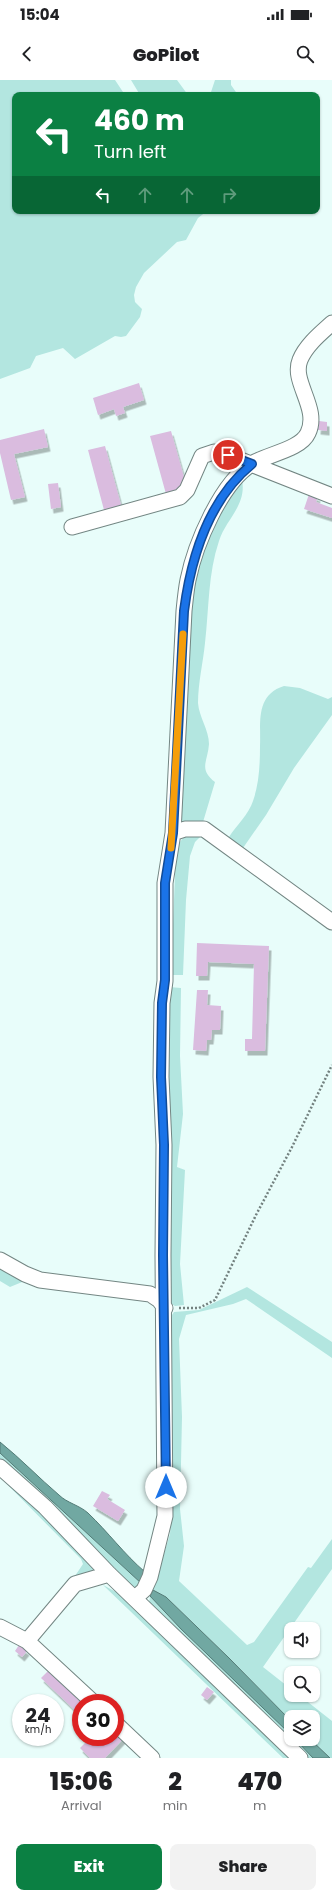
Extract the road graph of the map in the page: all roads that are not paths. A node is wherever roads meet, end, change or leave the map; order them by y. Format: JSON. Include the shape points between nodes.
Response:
{"nodes":[{"id":1,"x":332,"y":323,"type":"edge"},
{"id":2,"x":252,"y":464,"type":"junction"},
{"id":3,"x":332,"y":496,"type":"edge"},
{"id":4,"x":72,"y":527,"type":"dead end"},
{"id":5,"x":173,"y":833,"type":"junction"},
{"id":6,"x":332,"y":922,"type":"edge"},
{"id":7,"x":0,"y":1260,"type":"edge"},
{"id":8,"x":165,"y":1308,"type":"junction"},
{"id":9,"x":0,"y":1467,"type":"edge"},
{"id":10,"x":109,"y":1574,"type":"junction"},
{"id":11,"x":143,"y":1588,"type":"junction"},
{"id":12,"x":0,"y":1627,"type":"edge"},
{"id":13,"x":27,"y":1642,"type":"junction"},
{"id":14,"x":84,"y":1694,"type":"edge"},
{"id":15,"x":124,"y":1732,"type":"edge"},
{"id":16,"x":152,"y":1758,"type":"edge"},
{"id":17,"x":300,"y":1758,"type":"edge"}],
"edges":[{"from":1,"to":2,"type":"street","via":[[318,336],[300,360],[300,377],[312,416],[308,435],[302,442]]},
{"from":2,"to":3,"type":"street"},
{"from":2,"to":4,"type":"street","via":[[214,452],[202,456],[187,490],[180,497]]},
{"from":2,"to":5,"type":"street","via":[[239,475],[214,509],[188,580],[184,611]]},
{"from":5,"to":6,"type":"street","via":[[185,829],[204,829]]},
{"from":5,"to":8,"type":"street","via":[[165,883],[165,980],[162,1003]]},
{"from":7,"to":8,"type":"street","via":[[40,1280],[150,1294]]},
{"from":8,"to":11,"type":"street","via":[[165,1516]]},
{"from":9,"to":10,"type":"street","via":[[45,1507]]},
{"from":10,"to":11,"type":"street"},
{"from":10,"to":13,"type":"street","via":[[75,1584]]},
{"from":11,"to":17,"type":"street"},
{"from":12,"to":13,"type":"street"},
{"from":13,"to":14,"type":"street"},
{"from":15,"to":16,"type":"street"}]}
